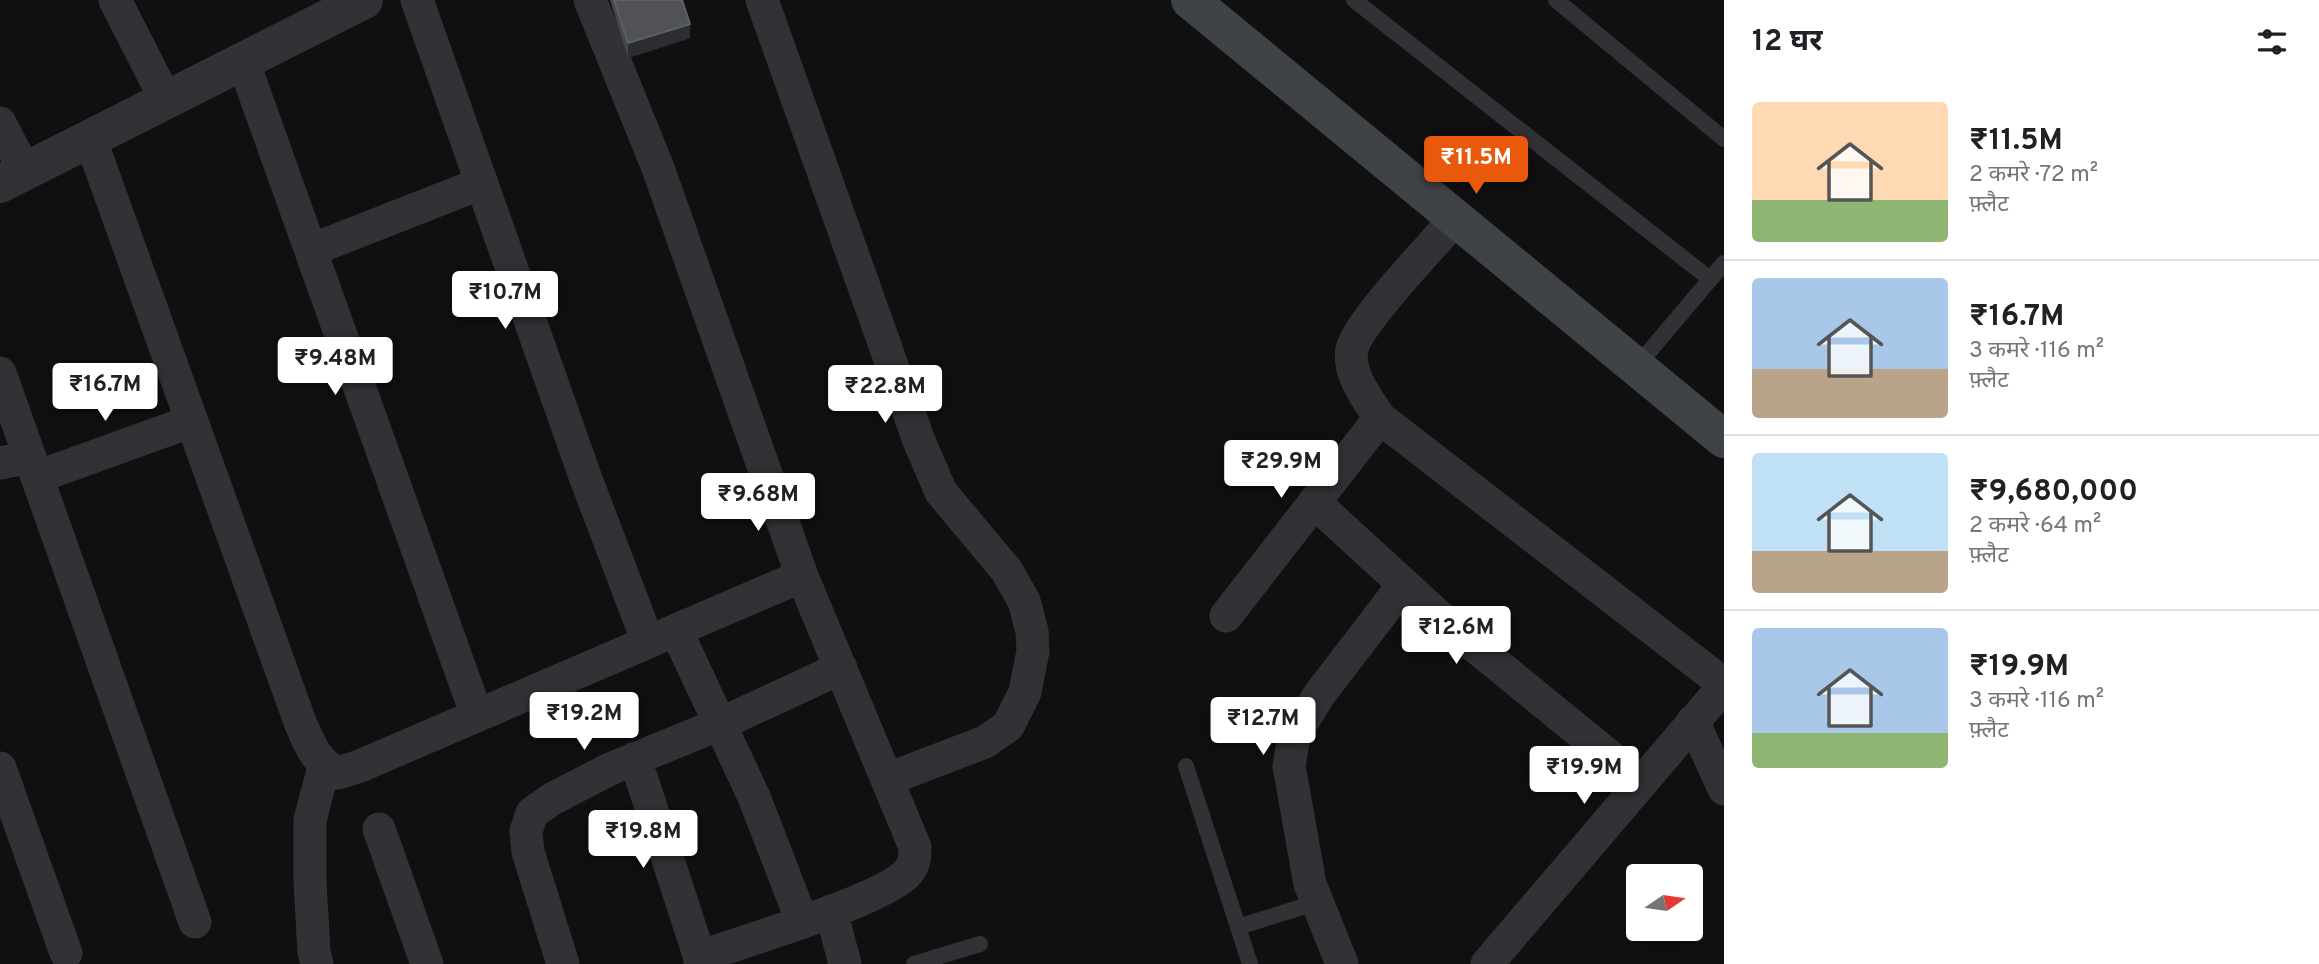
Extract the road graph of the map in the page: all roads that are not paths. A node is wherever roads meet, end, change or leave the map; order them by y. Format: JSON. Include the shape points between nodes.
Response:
{"nodes":[{"id":1,"x":115,"y":0,"type":"edge"},
{"id":2,"x":364,"y":0,"type":"edge"},
{"id":3,"x":416,"y":0,"type":"edge"},
{"id":4,"x":590,"y":0,"type":"edge"},
{"id":5,"x":762,"y":0,"type":"edge"},
{"id":6,"x":1190,"y":0,"type":"edge"},
{"id":7,"x":1354,"y":0,"type":"edge"},
{"id":8,"x":1556,"y":0,"type":"edge"},
{"id":9,"x":321,"y":10,"type":"edge"},
{"id":10,"x":243,"y":61,"type":"junction"},
{"id":11,"x":166,"y":100,"type":"junction"},
{"id":12,"x":0,"y":123,"type":"edge"},
{"id":13,"x":90,"y":138,"type":"junction"},
{"id":14,"x":1724,"y":139,"type":"edge"},
{"id":15,"x":13,"y":178,"type":"edge"},
{"id":16,"x":482,"y":183,"type":"junction"},
{"id":17,"x":1456,"y":218,"type":"junction"},
{"id":18,"x":311,"y":250,"type":"junction"},
{"id":19,"x":1724,"y":263,"type":"edge"},
{"id":20,"x":1710,"y":279,"type":"junction"},
{"id":21,"x":1637,"y":366,"type":"junction"},
{"id":22,"x":0,"y":373,"type":"edge"},
{"id":23,"x":1380,"y":418,"type":"junction"},
{"id":24,"x":192,"y":421,"type":"junction"},
{"id":25,"x":1724,"y":439,"type":"edge"},
{"id":26,"x":22,"y":465,"type":"edge"},
{"id":27,"x":1314,"y":502,"type":"junction"},
{"id":28,"x":802,"y":576,"type":"junction"},
{"id":29,"x":1404,"y":584,"type":"junction"},
{"id":30,"x":1226,"y":616,"type":"dead end"},
{"id":31,"x":662,"y":636,"type":"junction"},
{"id":32,"x":841,"y":668,"type":"junction"},
{"id":33,"x":1724,"y":685,"type":"edge"},
{"id":34,"x":477,"y":716,"type":"junction"},
{"id":35,"x":1693,"y":721,"type":"junction"},
{"id":36,"x":720,"y":724,"type":"junction"},
{"id":37,"x":635,"y":758,"type":"junction"},
{"id":38,"x":324,"y":766,"type":"junction"},
{"id":39,"x":1186,"y":766,"type":"dead end"},
{"id":40,"x":0,"y":768,"type":"edge"},
{"id":41,"x":888,"y":779,"type":"junction"},
{"id":42,"x":1640,"y":781,"type":"junction"},
{"id":43,"x":1724,"y":789,"type":"edge"},
{"id":44,"x":380,"y":829,"type":"dead end"},
{"id":45,"x":1318,"y":902,"type":"junction"},
{"id":46,"x":816,"y":916,"type":"junction"},
{"id":47,"x":195,"y":922,"type":"dead end"},
{"id":48,"x":1238,"y":927,"type":"junction"},
{"id":49,"x":980,"y":944,"type":"dead end"},
{"id":50,"x":66,"y":953,"type":"dead end"},
{"id":51,"x":701,"y":960,"type":"edge"},
{"id":52,"x":317,"y":964,"type":"edge"},
{"id":53,"x":427,"y":964,"type":"edge"},
{"id":54,"x":563,"y":964,"type":"edge"},
{"id":55,"x":845,"y":964,"type":"edge"},
{"id":56,"x":914,"y":964,"type":"edge"},
{"id":57,"x":1250,"y":964,"type":"edge"},
{"id":58,"x":1342,"y":964,"type":"edge"},
{"id":59,"x":1487,"y":964,"type":"edge"}],
"edges":[{"from":1,"to":11,"type":"street"},
{"from":2,"to":9,"type":"street"},
{"from":3,"to":16,"type":"street"},
{"from":4,"to":28,"type":"street","via":[[658,168]]},
{"from":5,"to":41,"type":"street","via":[[919,441],[941,492],[1007,571],[1024,601],[1032,631],[1025,692],[1008,726],[985,742]]},
{"from":6,"to":17,"type":"main road"},
{"from":7,"to":20,"type":"lane"},
{"from":8,"to":14,"type":"lane"},
{"from":9,"to":10,"type":"street"},
{"from":10,"to":11,"type":"street"},
{"from":10,"to":18,"type":"street"},
{"from":11,"to":13,"type":"street"},
{"from":12,"to":15,"type":"street"},
{"from":13,"to":15,"type":"street"},
{"from":13,"to":24,"type":"street"},
{"from":16,"to":18,"type":"street"},
{"from":16,"to":31,"type":"street","via":[[586,479]]},
{"from":17,"to":21,"type":"main road"},
{"from":17,"to":23,"type":"street","via":[[1366,323],[1352,350],[1354,372]]},
{"from":18,"to":34,"type":"street"},
{"from":19,"to":20,"type":"lane"},
{"from":20,"to":21,"type":"lane"},
{"from":21,"to":25,"type":"main road"},
{"from":22,"to":26,"type":"street"},
{"from":23,"to":27,"type":"street"},
{"from":23,"to":33,"type":"street"},
{"from":24,"to":26,"type":"street"},
{"from":24,"to":38,"type":"street","via":[[300,722]]},
{"from":26,"to":47,"type":"street"},
{"from":27,"to":29,"type":"street"},
{"from":27,"to":30,"type":"street"},
{"from":28,"to":31,"type":"street"},
{"from":28,"to":32,"type":"street"},
{"from":29,"to":42,"type":"street"},
{"from":29,"to":45,"type":"street","via":[[1319,695],[1294,736],[1289,766],[1310,884]]},
{"from":31,"to":34,"type":"street"},
{"from":31,"to":36,"type":"street"},
{"from":32,"to":36,"type":"street"},
{"from":32,"to":41,"type":"street"},
{"from":33,"to":35,"type":"street"},
{"from":34,"to":38,"type":"street","via":[[360,766],[338,773]]},
{"from":35,"to":42,"type":"street"},
{"from":35,"to":43,"type":"street"},
{"from":36,"to":37,"type":"street"},
{"from":36,"to":46,"type":"street"},
{"from":37,"to":51,"type":"street"},
{"from":37,"to":54,"type":"street","via":[[532,813],[526,831],[528,852]]},
{"from":38,"to":52,"type":"street","via":[[310,821]]},
{"from":39,"to":48,"type":"lane"},
{"from":40,"to":50,"type":"street"},
{"from":41,"to":46,"type":"street","via":[[915,846],[908,873]]},
{"from":42,"to":59,"type":"street"},
{"from":44,"to":53,"type":"street"},
{"from":45,"to":48,"type":"lane"},
{"from":45,"to":58,"type":"street"},
{"from":46,"to":51,"type":"street"},
{"from":46,"to":55,"type":"street"},
{"from":48,"to":57,"type":"lane"},
{"from":49,"to":56,"type":"lane"}]}
